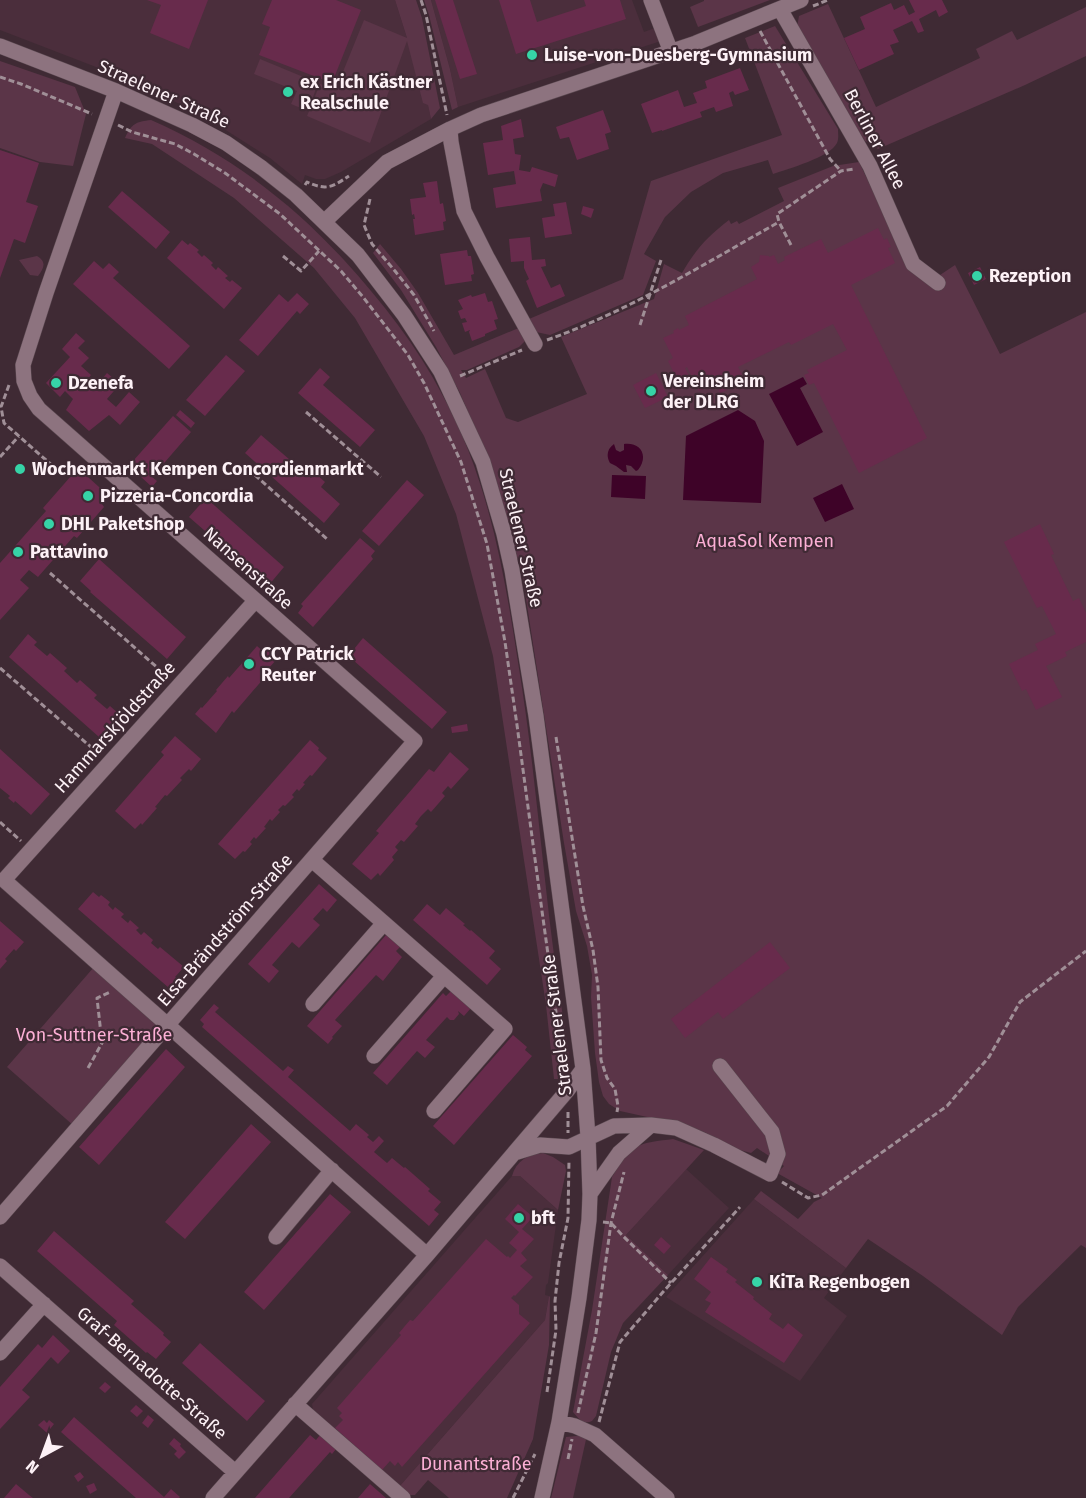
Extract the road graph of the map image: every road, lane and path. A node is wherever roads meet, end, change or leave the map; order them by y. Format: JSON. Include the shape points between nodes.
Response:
{"nodes":[{"id":1,"x":421,"y":0,"type":"edge"},
{"id":2,"x":651,"y":0,"type":"edge"},
{"id":3,"x":801,"y":0,"type":"edge"},
{"id":4,"x":780,"y":9,"type":"junction"},
{"id":5,"x":760,"y":29,"type":"dead end"},
{"id":6,"x":0,"y":46,"type":"edge"},
{"id":7,"x":670,"y":52,"type":"junction"},
{"id":8,"x":0,"y":77,"type":"edge"},
{"id":9,"x":116,"y":92,"type":"junction"},
{"id":10,"x":107,"y":120,"type":"junction"},
{"id":11,"x":449,"y":122,"type":"junction"},
{"id":12,"x":870,"y":166,"type":"junction"},
{"id":13,"x":841,"y":171,"type":"junction"},
{"id":14,"x":367,"y":210,"type":"dead end"},
{"id":15,"x":324,"y":222,"type":"junction"},
{"id":16,"x":779,"y":222,"type":"junction"},
{"id":17,"x":372,"y":244,"type":"dead end"},
{"id":18,"x":791,"y":245,"type":"dead end"},
{"id":19,"x":319,"y":251,"type":"junction"},
{"id":20,"x":283,"y":256,"type":"dead end"},
{"id":21,"x":661,"y":260,"type":"dead end"},
{"id":22,"x":938,"y":283,"type":"dead end"},
{"id":23,"x":649,"y":295,"type":"junction"},
{"id":24,"x":640,"y":326,"type":"dead end"},
{"id":25,"x":535,"y":344,"type":"junction"},
{"id":26,"x":12,"y":376,"type":"dead end"},
{"id":27,"x":460,"y":376,"type":"dead end"},
{"id":28,"x":306,"y":412,"type":"dead end"},
{"id":29,"x":19,"y":436,"type":"junction"},
{"id":30,"x":0,"y":457,"type":"edge"},
{"id":31,"x":248,"y":469,"type":"dead end"},
{"id":32,"x":63,"y":475,"type":"dead end"},
{"id":33,"x":381,"y":477,"type":"dead end"},
{"id":34,"x":327,"y":539,"type":"dead end"},
{"id":35,"x":50,"y":573,"type":"dead end"},
{"id":36,"x":255,"y":601,"type":"junction"},
{"id":37,"x":0,"y":668,"type":"edge"},
{"id":38,"x":178,"y":686,"type":"junction"},
{"id":39,"x":414,"y":741,"type":"joint"},
{"id":40,"x":109,"y":763,"type":"junction"},
{"id":41,"x":0,"y":822,"type":"edge"},
{"id":42,"x":31,"y":849,"type":"junction"},
{"id":43,"x":312,"y":860,"type":"junction"},
{"id":44,"x":384,"y":923,"type":"junction"},
{"id":45,"x":1086,"y":951,"type":"edge"},
{"id":46,"x":444,"y":976,"type":"junction"},
{"id":47,"x":120,"y":982,"type":"junction"},
{"id":48,"x":313,"y":1004,"type":"dead end"},
{"id":49,"x":168,"y":1025,"type":"junction"},
{"id":50,"x":374,"y":1056,"type":"dead end"},
{"id":51,"x":720,"y":1066,"type":"dead end"},
{"id":52,"x":88,"y":1068,"type":"dead end"},
{"id":53,"x":584,"y":1069,"type":"junction"},
{"id":54,"x":567,"y":1091,"type":"junction"},
{"id":55,"x":434,"y":1111,"type":"dead end"},
{"id":56,"x":651,"y":1125,"type":"junction"},
{"id":57,"x":588,"y":1137,"type":"junction"},
{"id":58,"x":569,"y":1147,"type":"junction"},
{"id":59,"x":514,"y":1153,"type":"junction"},
{"id":60,"x":332,"y":1170,"type":"junction"},
{"id":61,"x":770,"y":1174,"type":"junction"},
{"id":62,"x":590,"y":1194,"type":"junction"},
{"id":63,"x":740,"y":1207,"type":"dead end"},
{"id":64,"x":0,"y":1217,"type":"edge"},
{"id":65,"x":589,"y":1220,"type":"junction"},
{"id":66,"x":276,"y":1237,"type":"dead end"},
{"id":67,"x":427,"y":1255,"type":"junction"},
{"id":68,"x":0,"y":1266,"type":"edge"},
{"id":69,"x":671,"y":1283,"type":"junction"},
{"id":70,"x":44,"y":1304,"type":"junction"},
{"id":71,"x":0,"y":1353,"type":"edge"},
{"id":72,"x":546,"y":1400,"type":"dead end"},
{"id":73,"x":295,"y":1404,"type":"junction"},
{"id":74,"x":559,"y":1422,"type":"junction"},
{"id":75,"x":595,"y":1436,"type":"junction"},
{"id":76,"x":539,"y":1447,"type":"dead end"},
{"id":77,"x":235,"y":1472,"type":"junction"},
{"id":78,"x":213,"y":1498,"type":"edge"},
{"id":79,"x":403,"y":1498,"type":"edge"},
{"id":80,"x":513,"y":1498,"type":"edge"},
{"id":81,"x":542,"y":1498,"type":"edge"},
{"id":82,"x":667,"y":1498,"type":"edge"}],
"edges":[{"from":1,"to":11,"type":"path"},
{"from":2,"to":7,"type":"street"},
{"from":3,"to":4,"type":"street"},
{"from":4,"to":7,"type":"street"},
{"from":4,"to":12,"type":"street","name":"Berliner Allee"},
{"from":5,"to":13,"type":"path","via":[[830,159]]},
{"from":6,"to":9,"type":"street","name":"Straelener Straße"},
{"from":7,"to":11,"type":"street"},
{"from":8,"to":10,"type":"path"},
{"from":9,"to":10,"type":"street","name":"Nansenstraße"},
{"from":9,"to":15,"type":"street","name":"Straelener Straße","via":[[226,143],[296,195]]},
{"from":10,"to":19,"type":"path","via":[[175,144],[225,173],[280,214]]},
{"from":10,"to":36,"type":"street","name":"Nansenstraße","via":[[23,365],[24,381],[39,409]]},
{"from":11,"to":15,"type":"street","via":[[387,162]]},
{"from":11,"to":25,"type":"street","via":[[464,211]]},
{"from":12,"to":13,"type":"path"},
{"from":12,"to":22,"type":"street","name":"Berliner Allee","via":[[913,264]]},
{"from":13,"to":16,"type":"path","via":[[777,214]]},
{"from":14,"to":17,"type":"path","via":[[364,225]]},
{"from":15,"to":53,"type":"street","name":"Straelener Straße","via":[[358,255],[404,315],[441,372],[483,462],[512,570]]},
{"from":16,"to":18,"type":"path"},
{"from":16,"to":23,"type":"path"},
{"from":19,"to":20,"type":"path","via":[[301,271]]},
{"from":19,"to":54,"type":"path","via":[[341,271],[408,356],[461,462],[487,544],[518,724]]},
{"from":21,"to":23,"type":"path"},
{"from":23,"to":24,"type":"path"},
{"from":23,"to":25,"type":"path"},
{"from":25,"to":27,"type":"path"},
{"from":26,"to":29,"type":"path","via":[[1,407],[4,423]]},
{"from":28,"to":33,"type":"path"},
{"from":29,"to":30,"type":"path"},
{"from":29,"to":32,"type":"path"},
{"from":31,"to":34,"type":"path"},
{"from":35,"to":38,"type":"path"},
{"from":36,"to":38,"type":"street","name":"Hammarskjöldstraße"},
{"from":36,"to":39,"type":"street","name":"Nansenstraße"},
{"from":37,"to":40,"type":"path"},
{"from":38,"to":40,"type":"street","name":"Hammarskjöldstraße"},
{"from":39,"to":43,"type":"street","name":"Elsa-Brändström-Straße"},
{"from":40,"to":42,"type":"street","name":"Hammarskjöldstraße"},
{"from":41,"to":42,"type":"path"},
{"from":42,"to":47,"type":"street","name":"Hammarskjöldstraße","via":[[4,880]]},
{"from":43,"to":44,"type":"street","name":"Elsa-Brändström-Straße"},
{"from":43,"to":49,"type":"street","name":"Elsa-Brändström-Straße"},
{"from":44,"to":46,"type":"street","name":"Elsa-Brändström-Straße"},
{"from":44,"to":48,"type":"street"},
{"from":45,"to":61,"type":"path","via":[[1020,1002],[989,1057],[947,1106],[822,1195],[808,1198]]},
{"from":46,"to":50,"type":"street"},
{"from":46,"to":55,"type":"street","name":"Elsa-Brändström-Straße","via":[[505,1029]]},
{"from":47,"to":49,"type":"street"},
{"from":47,"to":52,"type":"path","via":[[113,991],[97,998],[102,1043]]},
{"from":49,"to":60,"type":"street"},
{"from":49,"to":64,"type":"street"},
{"from":51,"to":61,"type":"street","via":[[772,1132],[778,1154]]},
{"from":53,"to":54,"type":"street"},
{"from":53,"to":57,"type":"street","name":"Straelener Straße"},
{"from":54,"to":58,"type":"path"},
{"from":54,"to":59,"type":"street"},
{"from":56,"to":57,"type":"street","via":[[614,1126]]},
{"from":56,"to":61,"type":"street","via":[[676,1128]]},
{"from":56,"to":62,"type":"street","via":[[619,1153]]},
{"from":57,"to":58,"type":"street"},
{"from":57,"to":62,"type":"street","name":"Straelener Straße"},
{"from":58,"to":59,"type":"street","via":[[540,1145]]},
{"from":58,"to":72,"type":"path","via":[[568,1218],[559,1263],[556,1330]]},
{"from":59,"to":67,"type":"street"},
{"from":60,"to":66,"type":"street"},
{"from":60,"to":67,"type":"street"},
{"from":62,"to":65,"type":"street","name":"Straelener Straße"},
{"from":63,"to":69,"type":"path"},
{"from":65,"to":69,"type":"path","via":[[611,1223]]},
{"from":65,"to":74,"type":"street","name":"Straelener Straße"},
{"from":67,"to":73,"type":"street"},
{"from":68,"to":70,"type":"street","name":"Graf-Bernadotte-Straße"},
{"from":69,"to":75,"type":"path","via":[[620,1342]]},
{"from":70,"to":71,"type":"street"},
{"from":70,"to":77,"type":"street","name":"Graf-Bernadotte-Straße"},
{"from":73,"to":77,"type":"street"},
{"from":73,"to":79,"type":"street"},
{"from":74,"to":75,"type":"street"},
{"from":74,"to":81,"type":"street","name":"Straelener Straße"},
{"from":75,"to":82,"type":"street"},
{"from":76,"to":80,"type":"path"},
{"from":77,"to":78,"type":"street"}]}
